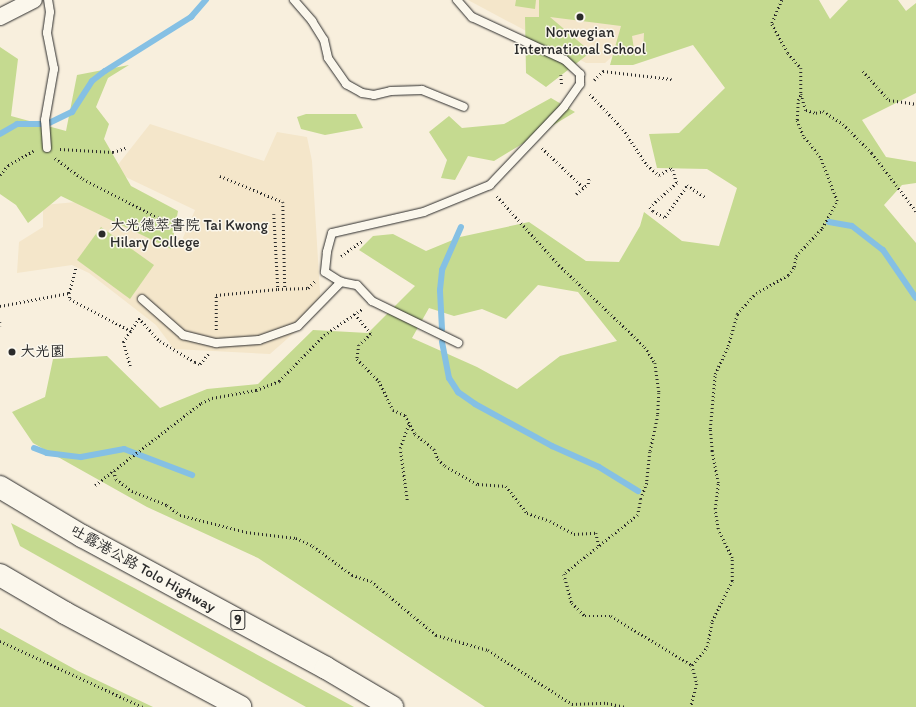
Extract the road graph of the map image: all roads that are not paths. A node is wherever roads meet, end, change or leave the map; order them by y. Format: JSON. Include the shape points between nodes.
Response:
{"nodes":[{"id":1,"x":34,"y":0,"type":"edge"},
{"id":2,"x":48,"y":0,"type":"edge"},
{"id":3,"x":294,"y":0,"type":"edge"},
{"id":4,"x":457,"y":0,"type":"edge"},
{"id":5,"x":0,"y":17,"type":"edge"},
{"id":6,"x":464,"y":107,"type":"dead end"},
{"id":7,"x":47,"y":148,"type":"road end"},
{"id":8,"x":341,"y":282,"type":"junction"},
{"id":9,"x":142,"y":299,"type":"dead end"},
{"id":10,"x":458,"y":343,"type":"dead end"},
{"id":11,"x":0,"y":487,"type":"edge"},
{"id":12,"x":0,"y":575,"type":"edge"},
{"id":13,"x":240,"y":707,"type":"edge"},
{"id":14,"x":392,"y":707,"type":"edge"}],
"edges":[{"from":1,"to":5,"type":"street"},
{"from":2,"to":7,"type":"lane","via":[[48,33],[54,69],[46,124]]},
{"from":3,"to":6,"type":"lane","via":[[324,40],[328,58],[346,84],[362,93],[374,95],[391,91],[422,90]]},
{"from":4,"to":8,"type":"lane","via":[[472,18],[565,60],[580,74],[580,84],[564,107],[490,185],[424,212],[332,233],[325,272]]},
{"from":8,"to":9,"type":"lane","via":[[298,326],[259,340],[216,343],[183,335]]},
{"from":8,"to":10,"type":"lane","via":[[357,285],[372,301]]},
{"from":11,"to":14,"type":"highway","name":"吐露港公路 Tolo Highway","number":"9","via":[[82,536],[326,668]]},
{"from":12,"to":13,"type":"highway"}]}
